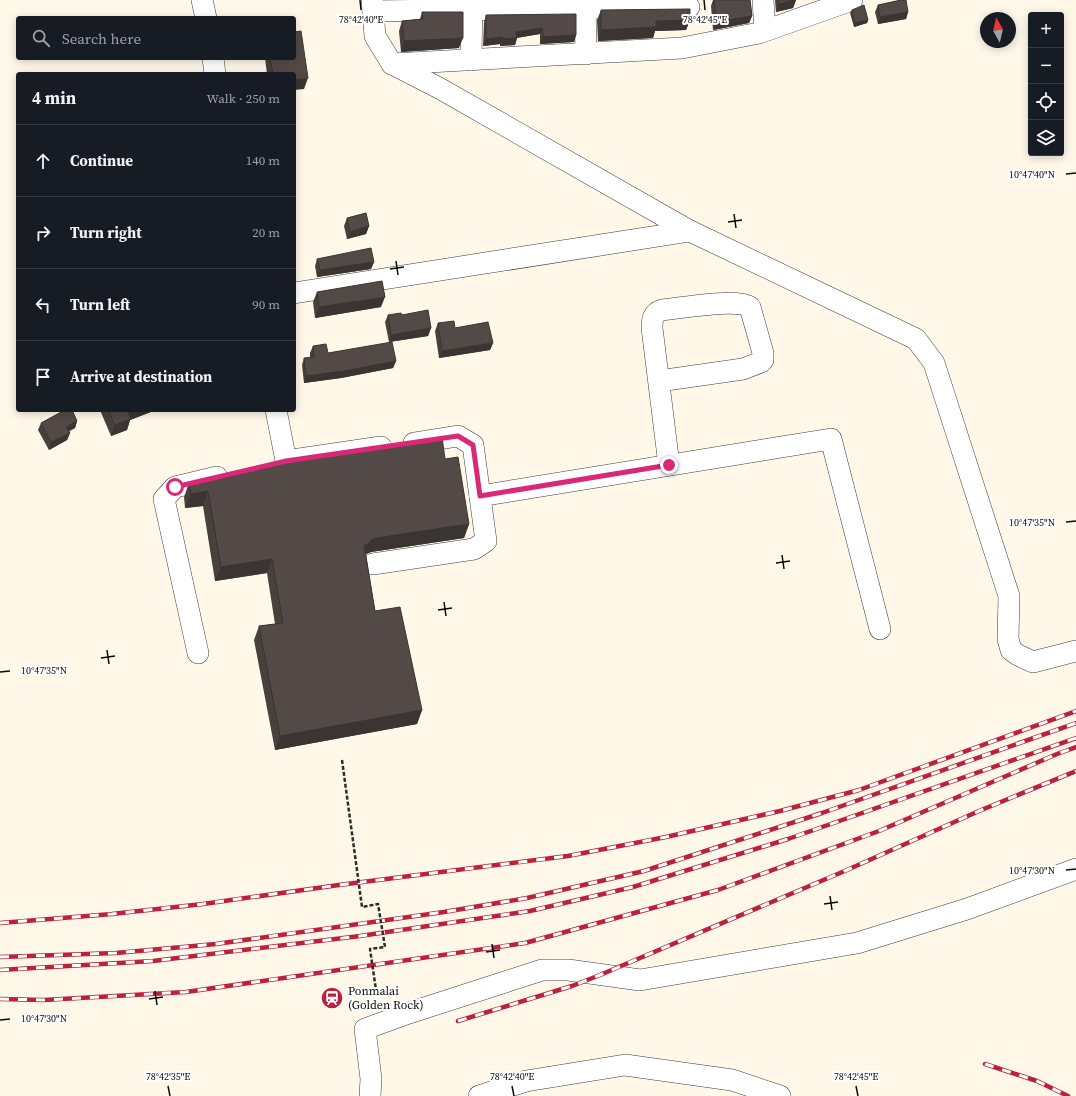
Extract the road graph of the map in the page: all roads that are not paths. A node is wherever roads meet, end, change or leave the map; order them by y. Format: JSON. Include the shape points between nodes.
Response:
{"nodes":[{"id":1,"x":202,"y":0,"type":"edge"},
{"id":2,"x":763,"y":0,"type":"edge"},
{"id":3,"x":852,"y":0,"type":"edge"},
{"id":4,"x":585,"y":4,"type":"edge"},
{"id":5,"x":372,"y":5,"type":"edge"},
{"id":6,"x":472,"y":5,"type":"edge"},
{"id":7,"x":821,"y":5,"type":"edge"},
{"id":8,"x":689,"y":7,"type":"dead end"},
{"id":9,"x":206,"y":16,"type":"edge"},
{"id":10,"x":765,"y":30,"type":"junction"},
{"id":11,"x":586,"y":54,"type":"junction"},
{"id":12,"x":213,"y":60,"type":"edge"},
{"id":13,"x":471,"y":60,"type":"junction"},
{"id":14,"x":392,"y":64,"type":"junction"},
{"id":15,"x":215,"y":72,"type":"edge"},
{"id":16,"x":690,"y":231,"type":"junction"},
{"id":17,"x":296,"y":293,"type":"edge"},
{"id":18,"x":660,"y":381,"type":"junction"},
{"id":19,"x":276,"y":412,"type":"edge"},
{"id":20,"x":669,"y":465,"type":"junction"},
{"id":21,"x":234,"y":473,"type":"edge"},
{"id":22,"x":480,"y":496,"type":"junction"},
{"id":23,"x":373,"y":564,"type":"dead end"},
{"id":24,"x":880,"y":629,"type":"dead end"},
{"id":25,"x":1076,"y":650,"type":"edge"},
{"id":26,"x":198,"y":653,"type":"dead end"},
{"id":27,"x":1076,"y":869,"type":"edge"},
{"id":28,"x":370,"y":1096,"type":"edge"},
{"id":29,"x":479,"y":1096,"type":"edge"},
{"id":30,"x":780,"y":1096,"type":"edge"}],
"edges":[{"from":1,"to":9,"type":"street"},
{"from":2,"to":10,"type":"street"},
{"from":3,"to":7,"type":"street"},
{"from":4,"to":6,"type":"street"},
{"from":4,"to":8,"type":"street"},
{"from":4,"to":11,"type":"street"},
{"from":5,"to":6,"type":"street"},
{"from":5,"to":14,"type":"street","via":[[375,36]]},
{"from":6,"to":13,"type":"street"},
{"from":7,"to":10,"type":"street"},
{"from":10,"to":11,"type":"street","via":[[682,48]]},
{"from":11,"to":13,"type":"street"},
{"from":12,"to":15,"type":"street"},
{"from":13,"to":14,"type":"street"},
{"from":14,"to":16,"type":"street","via":[[439,88]]},
{"from":16,"to":17,"type":"street"},
{"from":16,"to":25,"type":"street","via":[[916,339],[934,362],[1009,596],[1008,638],[1011,650],[1033,662]]},
{"from":18,"to":18,"type":"street","via":[[652,328],[653,316],[657,312],[718,304],[741,304],[750,307],[763,353],[761,362],[743,369]]},
{"from":18,"to":20,"type":"street"},
{"from":19,"to":22,"type":"street","via":[[278,462],[458,436],[473,445]]},
{"from":20,"to":22,"type":"street"},
{"from":20,"to":24,"type":"street","via":[[831,439]]},
{"from":21,"to":26,"type":"street","via":[[175,487],[164,499]]},
{"from":22,"to":23,"type":"street","via":[[486,541],[474,549]]},
{"from":27,"to":28,"type":"street","via":[[967,908],[857,943],[640,980],[568,970],[542,970],[365,1029],[371,1079]]},
{"from":29,"to":30,"type":"street","via":[[526,1082],[625,1065],[732,1080]]}]}
